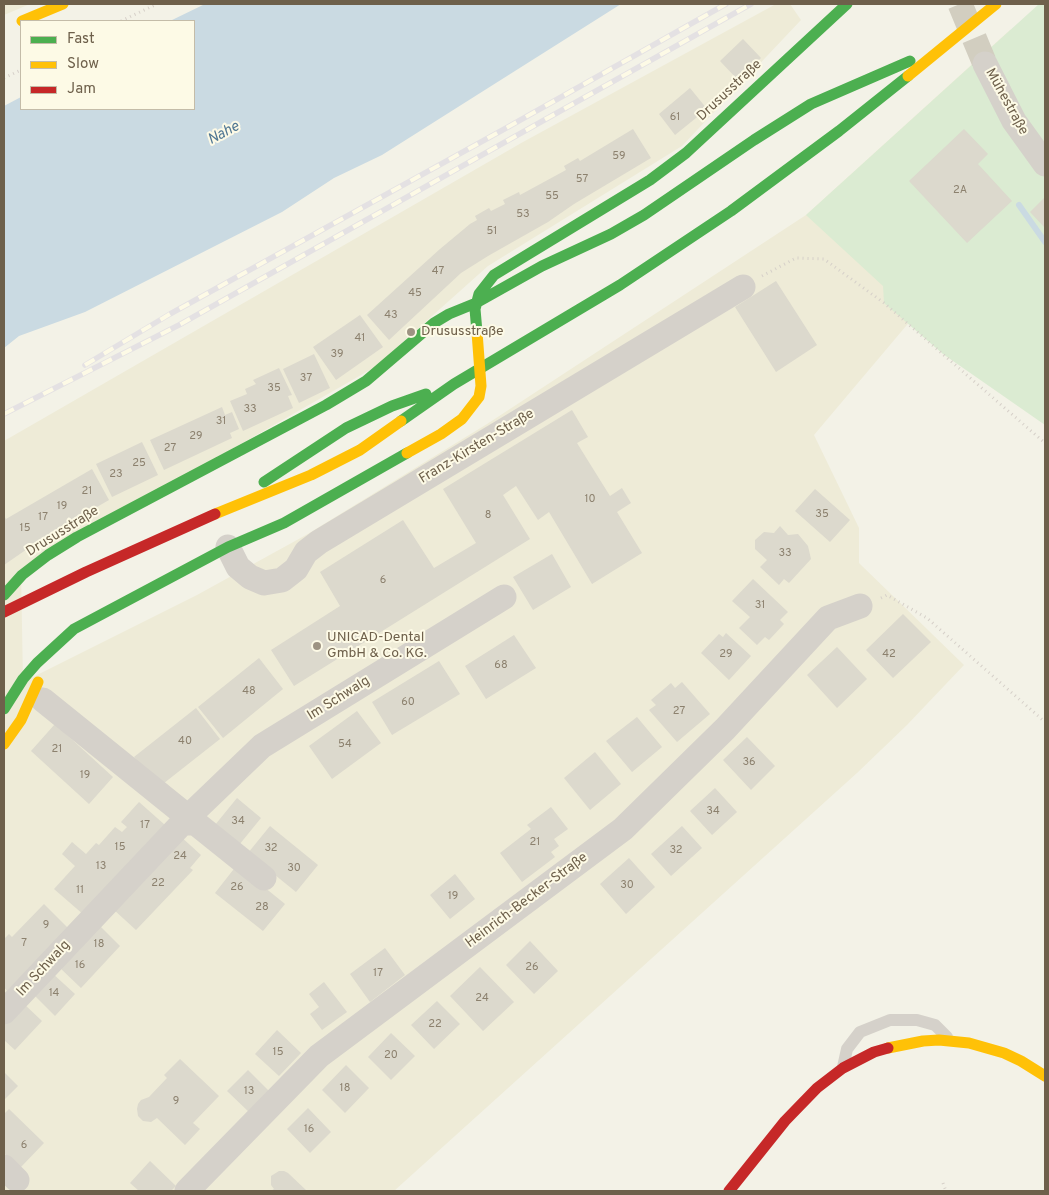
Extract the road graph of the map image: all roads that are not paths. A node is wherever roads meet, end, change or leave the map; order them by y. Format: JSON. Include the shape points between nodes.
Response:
{"nodes":[{"id":1,"x":63,"y":4,"type":"edge"},
{"id":2,"x":847,"y":4,"type":"edge"},
{"id":3,"x":996,"y":4,"type":"edge"},
{"id":4,"x":26,"y":20,"type":"edge"},
{"id":5,"x":943,"y":46,"type":"junction"},
{"id":6,"x":985,"y":64,"type":"tunnel mouth"},
{"id":7,"x":1045,"y":164,"type":"edge"},
{"id":8,"x":743,"y":287,"type":"road end"},
{"id":9,"x":476,"y":303,"type":"junction"},
{"id":10,"x":454,"y":384,"type":"junction"},
{"id":11,"x":215,"y":514,"type":"junction"},
{"id":12,"x":228,"y":547,"type":"junction"},
{"id":13,"x":4,"y":595,"type":"edge"},
{"id":14,"x":504,"y":598,"type":"dead end"},
{"id":15,"x":860,"y":606,"type":"road end"},
{"id":16,"x":4,"y":612,"type":"edge"},
{"id":17,"x":47,"y":655,"type":"junction"},
{"id":18,"x":43,"y":700,"type":"dead end"},
{"id":19,"x":4,"y":709,"type":"edge"},
{"id":20,"x":4,"y":744,"type":"edge"},
{"id":21,"x":188,"y":820,"type":"junction"},
{"id":22,"x":264,"y":878,"type":"dead end"},
{"id":23,"x":4,"y":1012,"type":"edge"},
{"id":24,"x":951,"y":1041,"type":"junction"},
{"id":25,"x":843,"y":1068,"type":"junction"},
{"id":26,"x":1045,"y":1076,"type":"edge"},
{"id":27,"x":187,"y":1191,"type":"edge"},
{"id":28,"x":729,"y":1191,"type":"edge"}],
"edges":[{"from":1,"to":4,"type":"main road"},
{"from":2,"to":9,"type":"main road","name":"Drususstraße","via":[[686,153],[650,180],[494,275],[483,287]]},
{"from":3,"to":5,"type":"main road"},
{"from":5,"to":9,"type":"main road","via":[[812,104],[611,234],[542,266]]},
{"from":5,"to":10,"type":"main road","via":[[839,131],[732,210],[620,285]]},
{"from":6,"to":7,"type":"street","name":"Mühestraße","via":[[1014,121]]},
{"from":8,"to":12,"type":"street","name":"Franz-Kirsten-Straße","via":[[319,542],[282,580],[264,583],[250,577],[238,566]]},
{"from":9,"to":12,"type":"main road","via":[[481,386],[472,408],[462,419],[284,522]]},
{"from":9,"to":13,"type":"main road","name":"Drususstraße","via":[[434,323],[366,381],[326,405],[77,537],[22,575]]},
{"from":10,"to":11,"type":"main road","via":[[392,406],[346,428]]},
{"from":10,"to":11,"type":"main road","via":[[360,450],[311,475]]},
{"from":11,"to":16,"type":"main road"},
{"from":12,"to":17,"type":"main road","via":[[74,629]]},
{"from":14,"to":21,"type":"street","name":"Im Schwalg","via":[[262,746]]},
{"from":15,"to":27,"type":"street","name":"Heinrich-Becker-Straße","via":[[828,618],[725,729],[623,830],[319,1056]]},
{"from":17,"to":19,"type":"main road","via":[[23,679]]},
{"from":17,"to":20,"type":"main road","via":[[30,702]]},
{"from":18,"to":21,"type":"street"},
{"from":21,"to":22,"type":"street"},
{"from":21,"to":23,"type":"street","name":"Im Schwalg"},
{"from":24,"to":25,"type":"main road","via":[[923,1041],[890,1047]]},
{"from":24,"to":25,"type":"lane","via":[[935,1025],[917,1020],[890,1020],[860,1032],[847,1049]]},
{"from":24,"to":26,"type":"main road","via":[[1004,1053]]},
{"from":25,"to":28,"type":"main road","via":[[801,1102]]}]}
